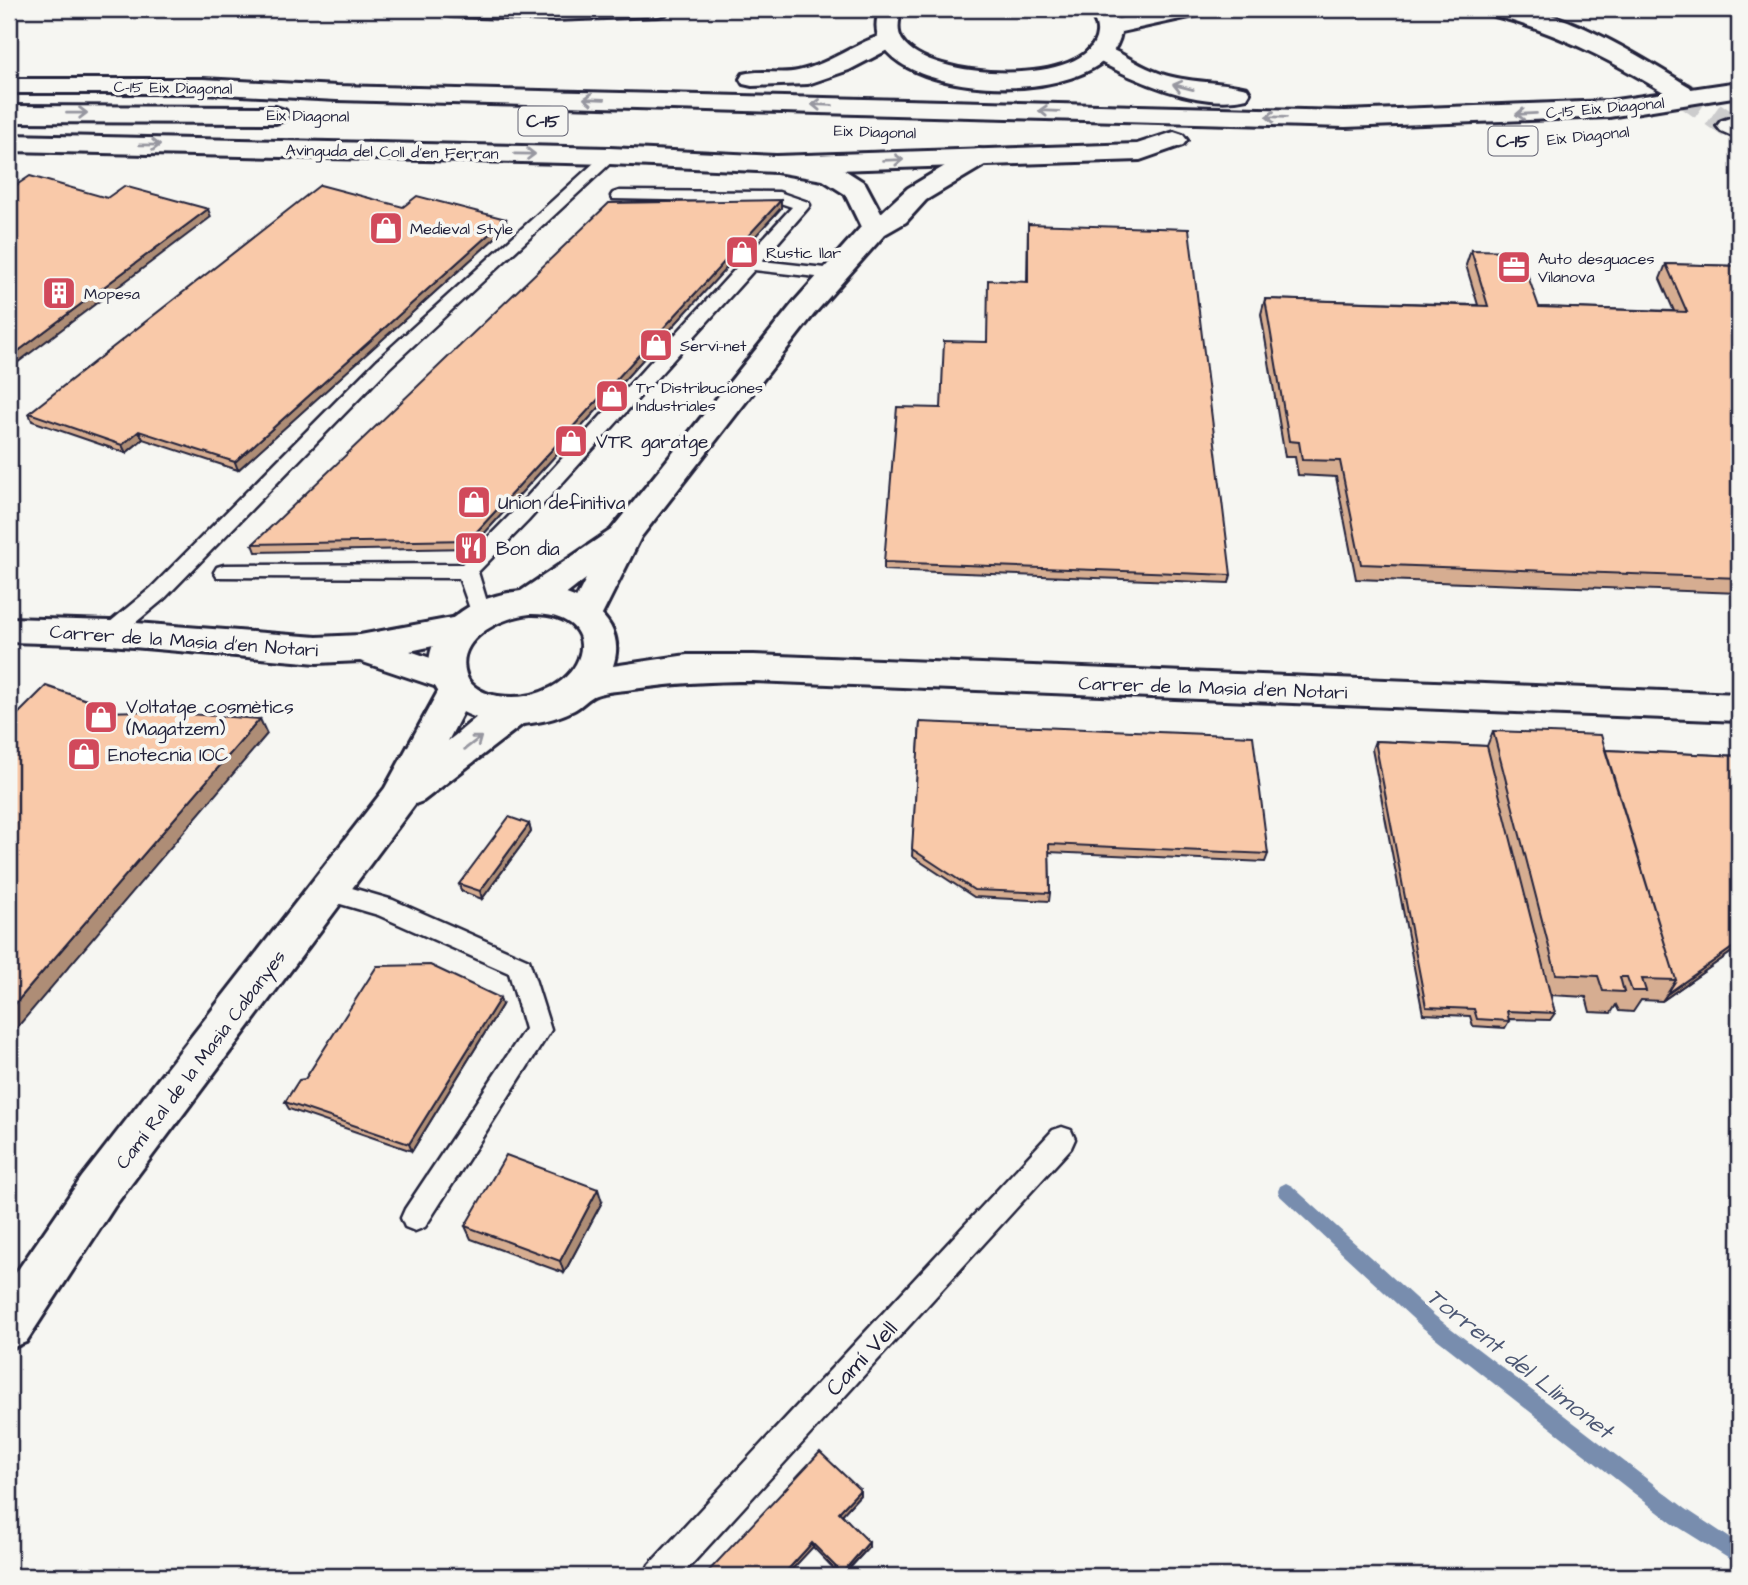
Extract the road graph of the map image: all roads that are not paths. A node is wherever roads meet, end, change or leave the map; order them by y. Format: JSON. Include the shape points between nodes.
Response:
{"nodes":[{"id":1,"x":451,"y":9,"type":"edge"},
{"id":2,"x":658,"y":9,"type":"edge"},
{"id":3,"x":890,"y":9,"type":"edge"},
{"id":4,"x":1195,"y":9,"type":"edge"},
{"id":5,"x":1496,"y":9,"type":"edge"},
{"id":6,"x":1104,"y":19,"type":"edge"},
{"id":7,"x":889,"y":40,"type":"junction"},
{"id":8,"x":1099,"y":52,"type":"junction"},
{"id":9,"x":689,"y":79,"type":"dead end"},
{"id":10,"x":730,"y":79,"type":"dead end"},
{"id":11,"x":9,"y":86,"type":"edge"},
{"id":12,"x":203,"y":86,"type":"junction"},
{"id":13,"x":1739,"y":89,"type":"edge"},
{"id":14,"x":1681,"y":92,"type":"tunnel mouth"},
{"id":15,"x":337,"y":93,"type":"joint"},
{"id":16,"x":9,"y":114,"type":"edge"},
{"id":17,"x":1470,"y":116,"type":"junction"},
{"id":18,"x":1345,"y":119,"type":"joint"},
{"id":19,"x":1702,"y":121,"type":"tunnel mouth"},
{"id":20,"x":1736,"y":124,"type":"edge"},
{"id":21,"x":747,"y":128,"type":"dead end"},
{"id":22,"x":1626,"y":131,"type":"dead end"},
{"id":23,"x":953,"y":133,"type":"dead end"},
{"id":24,"x":1599,"y":134,"type":"dead end"},
{"id":25,"x":1387,"y":142,"type":"dead end"},
{"id":26,"x":9,"y":143,"type":"edge"},
{"id":27,"x":1323,"y":143,"type":"dead end"},
{"id":28,"x":610,"y":156,"type":"junction"},
{"id":29,"x":979,"y":157,"type":"junction"},
{"id":30,"x":775,"y":164,"type":"junction"},
{"id":31,"x":619,"y":196,"type":"dead end"},
{"id":32,"x":875,"y":228,"type":"junction"},
{"id":33,"x":750,"y":265,"type":"junction"},
{"id":34,"x":834,"y":274,"type":"junction"},
{"id":35,"x":626,"y":533,"type":"junction"},
{"id":36,"x":467,"y":571,"type":"junction"},
{"id":37,"x":224,"y":572,"type":"dead end"},
{"id":38,"x":530,"y":602,"type":"junction"},
{"id":39,"x":472,"y":621,"type":"junction"},
{"id":40,"x":593,"y":629,"type":"junction"},
{"id":41,"x":9,"y":630,"type":"edge"},
{"id":42,"x":110,"y":633,"type":"junction"},
{"id":43,"x":360,"y":648,"type":"junction"},
{"id":44,"x":687,"y":668,"type":"junction"},
{"id":45,"x":586,"y":682,"type":"junction"},
{"id":46,"x":452,"y":684,"type":"junction"},
{"id":47,"x":1739,"y":708,"type":"edge"},
{"id":48,"x":515,"y":710,"type":"junction"},
{"id":49,"x":399,"y":798,"type":"junction"},
{"id":50,"x":328,"y":891,"type":"junction"},
{"id":51,"x":1062,"y":1139,"type":"dead end"},
{"id":52,"x":415,"y":1218,"type":"dead end"},
{"id":53,"x":9,"y":1325,"type":"edge"},
{"id":54,"x":660,"y":1576,"type":"edge"}],
"edges":[{"from":1,"to":2,"type":"main road","via":[[570,15]]},
{"from":3,"to":7,"type":"main road","via":[[885,24]]},
{"from":4,"to":6,"type":"main road"},
{"from":5,"to":14,"type":"main road","via":[[1575,32]]},
{"from":6,"to":8,"type":"main road","via":[[1106,44]]},
{"from":7,"to":8,"type":"main road","via":[[902,55],[925,67],[988,80],[1055,75]]},
{"from":7,"to":10,"type":"main road","via":[[841,65],[799,79]]},
{"from":17,"to":8,"type":"main road","one_way":true,"via":[[1420,105],[1195,90],[1146,77]]},
{"from":9,"to":12,"type":"main road","number":"C-15","via":[[238,78]]},
{"from":11,"to":12,"type":"main road","name":"C-15 Eix Diagonal","number":"C-15"},
{"from":12,"to":15,"type":"main road","name":"C-15 Eix Diagonal","number":"C-15"},
{"from":13,"to":17,"type":"main road","name":"C-15 Eix Diagonal","number":"C-15","one_way":true,"via":[[1621,108]]},
{"from":18,"to":15,"type":"main road","name":"Eix Diagonal","number":"C-15","one_way":true},
{"from":16,"to":21,"type":"main road","name":"Eix Diagonal","number":"C-15","one_way":true,"via":[[366,116]]},
{"from":17,"to":18,"type":"main road","name":"C-15 Eix Diagonal","number":"C-15"},
{"from":19,"to":20,"type":"main road"},
{"from":22,"to":24,"type":"main road","name":"Eix Diagonal"},
{"from":23,"to":29,"type":"main road","via":[[1185,140],[1140,152]]},
{"from":25,"to":27,"type":"main road"},
{"from":26,"to":28,"type":"main road","name":"Avinguda del Coll d'en Ferran","one_way":true},
{"from":28,"to":30,"type":"main road","name":"Avinguda del Coll d'en Ferran"},
{"from":28,"to":42,"type":"lane","via":[[383,364],[158,593]]},
{"from":30,"to":29,"type":"main road","one_way":true},
{"from":29,"to":32,"type":"main road","via":[[917,194],[896,216]]},
{"from":30,"to":32,"type":"main road","via":[[831,173],[856,188]]},
{"from":31,"to":33,"type":"lane","via":[[779,197],[802,205]]},
{"from":32,"to":34,"type":"main road"},
{"from":33,"to":34,"type":"lane"},
{"from":33,"to":36,"type":"lane"},
{"from":34,"to":35,"type":"main road"},
{"from":35,"to":38,"type":"main road"},
{"from":35,"to":40,"type":"main road"},
{"from":36,"to":37,"type":"lane"},
{"from":36,"to":39,"type":"lane"},
{"from":38,"to":39,"type":"main road","via":[[505,606]]},
{"from":38,"to":40,"type":"main road","via":[[559,603]]},
{"from":39,"to":43,"type":"main road","name":"Carrer de la Masia d'en Notari"},
{"from":39,"to":46,"type":"main road","via":[[450,645],[446,661]]},
{"from":40,"to":44,"type":"main road","name":"Carrer de la Masia d'en Notari"},
{"from":40,"to":45,"type":"main road","via":[[598,664]]},
{"from":41,"to":42,"type":"main road","name":"Carrer de la Masia d'en Notari"},
{"from":42,"to":43,"type":"main road","name":"Carrer de la Masia d'en Notari","via":[[317,650]]},
{"from":43,"to":46,"type":"main road","name":"Carrer de la Masia d'en Notari","via":[[407,661]]},
{"from":44,"to":45,"type":"main road","name":"Carrer de la Masia d'en Notari"},
{"from":44,"to":47,"type":"main road","name":"Carrer de la Masia d'en Notari"},
{"from":45,"to":48,"type":"main road","via":[[564,699]]},
{"from":46,"to":48,"type":"main road","via":[[475,704]]},
{"from":46,"to":49,"type":"main road","name":"Camí Ral de la Masia Cabanyes"},
{"from":49,"to":48,"type":"main road","name":"Camí Ral de la Masia Cabanyes","one_way":true},
{"from":49,"to":50,"type":"main road","name":"Camí Ral de la Masia Cabanyes"},
{"from":50,"to":52,"type":"lane","via":[[384,907],[520,967],[538,1030]]},
{"from":50,"to":53,"type":"main road","name":"Camí Ral de la Masia Cabanyes","via":[[98,1192]]},
{"from":51,"to":54,"type":"lane","name":"Camí Vell"}]}
